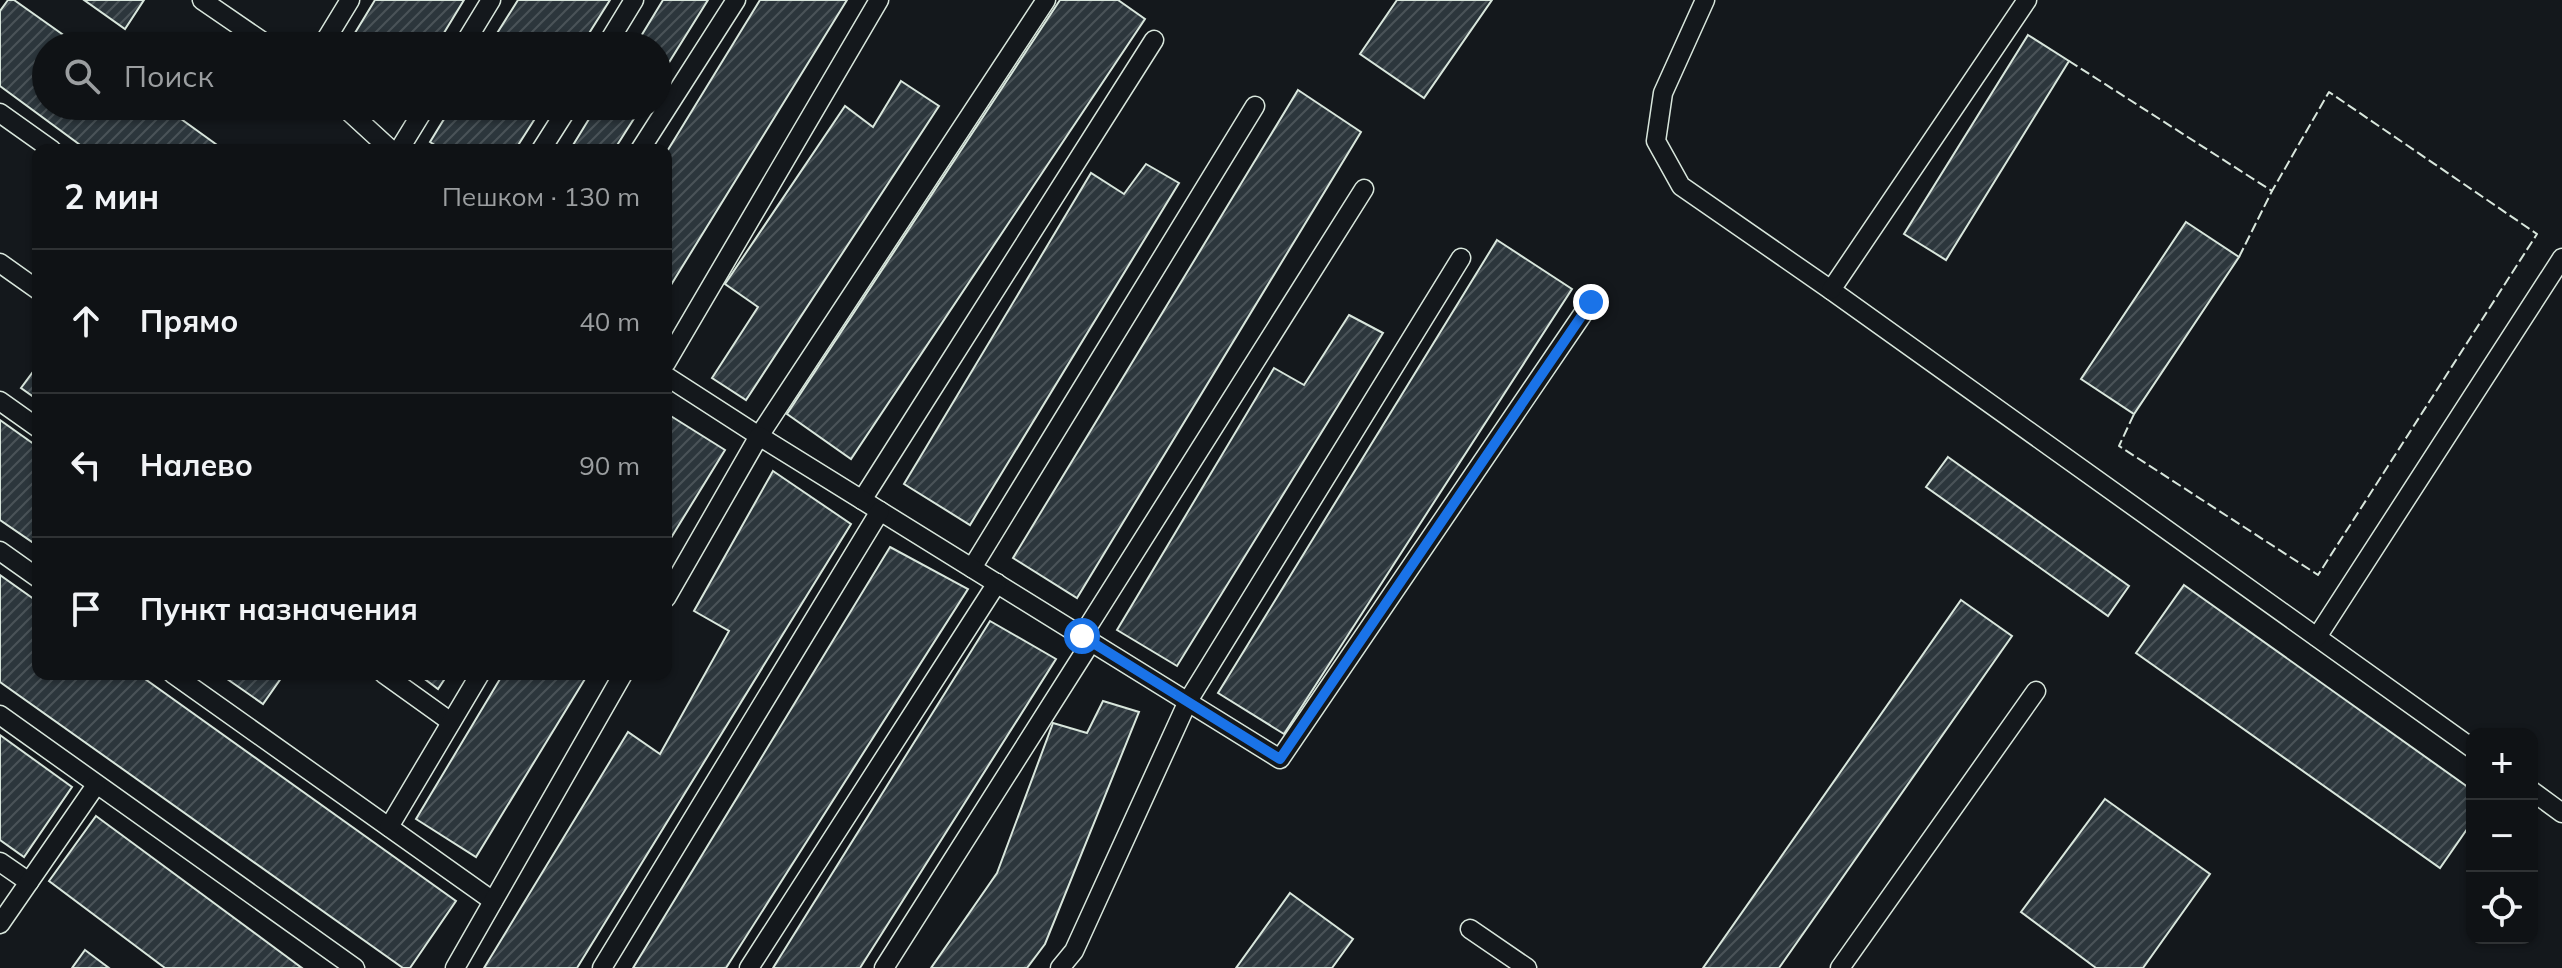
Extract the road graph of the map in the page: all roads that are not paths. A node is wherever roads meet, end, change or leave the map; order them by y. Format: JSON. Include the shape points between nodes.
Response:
{"nodes":[{"id":1,"x":202,"y":0,"type":"edge"},
{"id":2,"x":350,"y":0,"type":"edge"},
{"id":3,"x":491,"y":0,"type":"edge"},
{"id":4,"x":634,"y":0,"type":"edge"},
{"id":5,"x":736,"y":0,"type":"edge"},
{"id":6,"x":879,"y":0,"type":"edge"},
{"id":7,"x":1046,"y":0,"type":"edge"},
{"id":8,"x":1705,"y":0,"type":"edge"},
{"id":9,"x":2027,"y":0,"type":"edge"},
{"id":10,"x":249,"y":32,"type":"edge"},
{"id":11,"x":331,"y":32,"type":"edge"},
{"id":12,"x":472,"y":32,"type":"edge"},
{"id":13,"x":615,"y":32,"type":"edge"},
{"id":14,"x":1154,"y":40,"type":"dead end"},
{"id":15,"x":672,"y":100,"type":"edge"},
{"id":16,"x":1255,"y":106,"type":"dead end"},
{"id":17,"x":0,"y":113,"type":"edge"},
{"id":18,"x":358,"y":120,"type":"edge"},
{"id":19,"x":417,"y":120,"type":"edge"},
{"id":20,"x":560,"y":120,"type":"edge"},
{"id":21,"x":659,"y":120,"type":"edge"},
{"id":22,"x":44,"y":144,"type":"edge"},
{"id":23,"x":384,"y":144,"type":"edge"},
{"id":24,"x":403,"y":144,"type":"edge"},
{"id":25,"x":545,"y":144,"type":"edge"},
{"id":26,"x":644,"y":144,"type":"edge"},
{"id":27,"x":1364,"y":189,"type":"dead end"},
{"id":28,"x":1461,"y":258,"type":"dead end"},
{"id":29,"x":2562,"y":258,"type":"edge"},
{"id":30,"x":0,"y":263,"type":"edge"},
{"id":31,"x":32,"y":286,"type":"edge"},
{"id":32,"x":1831,"y":290,"type":"junction"},
{"id":33,"x":1591,"y":302,"type":"dead end"},
{"id":34,"x":672,"y":353,"type":"edge"},
{"id":35,"x":672,"y":380,"type":"edge"},
{"id":36,"x":0,"y":401,"type":"edge"},
{"id":37,"x":32,"y":424,"type":"edge"},
{"id":38,"x":759,"y":436,"type":"junction"},
{"id":39,"x":862,"y":500,"type":"junction"},
{"id":40,"x":880,"y":511,"type":"junction"},
{"id":41,"x":0,"y":551,"type":"edge"},
{"id":42,"x":972,"y":568,"type":"junction"},
{"id":43,"x":32,"y":574,"type":"edge"},
{"id":44,"x":997,"y":583,"type":"junction"},
{"id":45,"x":672,"y":588,"type":"edge"},
{"id":46,"x":2317,"y":637,"type":"junction"},
{"id":47,"x":1087,"y":639,"type":"junction"},
{"id":48,"x":181,"y":680,"type":"edge"},
{"id":49,"x":392,"y":680,"type":"edge"},
{"id":50,"x":476,"y":680,"type":"edge"},
{"id":51,"x":620,"y":680,"type":"edge"},
{"id":52,"x":2036,"y":691,"type":"dead end"},
{"id":53,"x":1188,"y":701,"type":"junction"},
{"id":54,"x":0,"y":715,"type":"edge"},
{"id":55,"x":451,"y":722,"type":"junction"},
{"id":56,"x":2466,"y":744,"type":"edge"},
{"id":57,"x":96,"y":785,"type":"junction"},
{"id":58,"x":2538,"y":795,"type":"edge"},
{"id":59,"x":2562,"y":813,"type":"edge"},
{"id":60,"x":389,"y":827,"type":"junction"},
{"id":61,"x":0,"y":862,"type":"edge"},
{"id":62,"x":29,"y":882,"type":"junction"},
{"id":63,"x":493,"y":901,"type":"junction"},
{"id":64,"x":0,"y":924,"type":"edge"},
{"id":65,"x":1470,"y":929,"type":"dead end"},
{"id":66,"x":355,"y":968,"type":"edge"},
{"id":67,"x":455,"y":968,"type":"edge"},
{"id":68,"x":602,"y":968,"type":"edge"},
{"id":69,"x":749,"y":968,"type":"edge"},
{"id":70,"x":884,"y":968,"type":"edge"},
{"id":71,"x":1060,"y":968,"type":"edge"},
{"id":72,"x":1527,"y":968,"type":"edge"},
{"id":73,"x":1840,"y":968,"type":"edge"}],
"edges":[{"from":1,"to":10,"type":"lane"},
{"from":2,"to":11,"type":"lane"},
{"from":3,"to":12,"type":"lane"},
{"from":4,"to":13,"type":"lane"},
{"from":5,"to":15,"type":"lane"},
{"from":6,"to":34,"type":"lane"},
{"from":7,"to":38,"type":"lane"},
{"from":8,"to":32,"type":"lane","via":[[1663,93],[1656,141],[1681,186]]},
{"from":9,"to":32,"type":"lane"},
{"from":14,"to":39,"type":"lane"},
{"from":16,"to":42,"type":"lane"},
{"from":17,"to":22,"type":"lane"},
{"from":18,"to":23,"type":"lane"},
{"from":19,"to":24,"type":"lane"},
{"from":20,"to":25,"type":"lane"},
{"from":21,"to":26,"type":"lane"},
{"from":27,"to":47,"type":"lane"},
{"from":28,"to":53,"type":"lane"},
{"from":29,"to":46,"type":"lane"},
{"from":30,"to":31,"type":"lane"},
{"from":32,"to":46,"type":"lane"},
{"from":33,"to":53,"type":"lane","via":[[1280,759]]},
{"from":35,"to":38,"type":"lane"},
{"from":36,"to":37,"type":"lane"},
{"from":38,"to":39,"type":"lane"},
{"from":38,"to":45,"type":"lane"},
{"from":39,"to":40,"type":"lane"},
{"from":40,"to":42,"type":"lane"},
{"from":40,"to":68,"type":"lane"},
{"from":41,"to":43,"type":"lane"},
{"from":42,"to":44,"type":"lane"},
{"from":44,"to":47,"type":"lane"},
{"from":44,"to":69,"type":"lane"},
{"from":46,"to":56,"type":"lane"},
{"from":47,"to":53,"type":"lane"},
{"from":47,"to":70,"type":"lane"},
{"from":48,"to":60,"type":"lane"},
{"from":49,"to":55,"type":"lane"},
{"from":50,"to":55,"type":"lane"},
{"from":51,"to":63,"type":"lane"},
{"from":52,"to":73,"type":"lane"},
{"from":53,"to":71,"type":"lane","via":[[1074,951]]},
{"from":54,"to":57,"type":"lane"},
{"from":55,"to":60,"type":"lane"},
{"from":57,"to":62,"type":"lane"},
{"from":57,"to":66,"type":"lane"},
{"from":58,"to":59,"type":"lane"},
{"from":60,"to":63,"type":"lane"},
{"from":61,"to":62,"type":"lane"},
{"from":62,"to":64,"type":"lane"},
{"from":63,"to":67,"type":"lane"},
{"from":65,"to":72,"type":"lane"}]}
